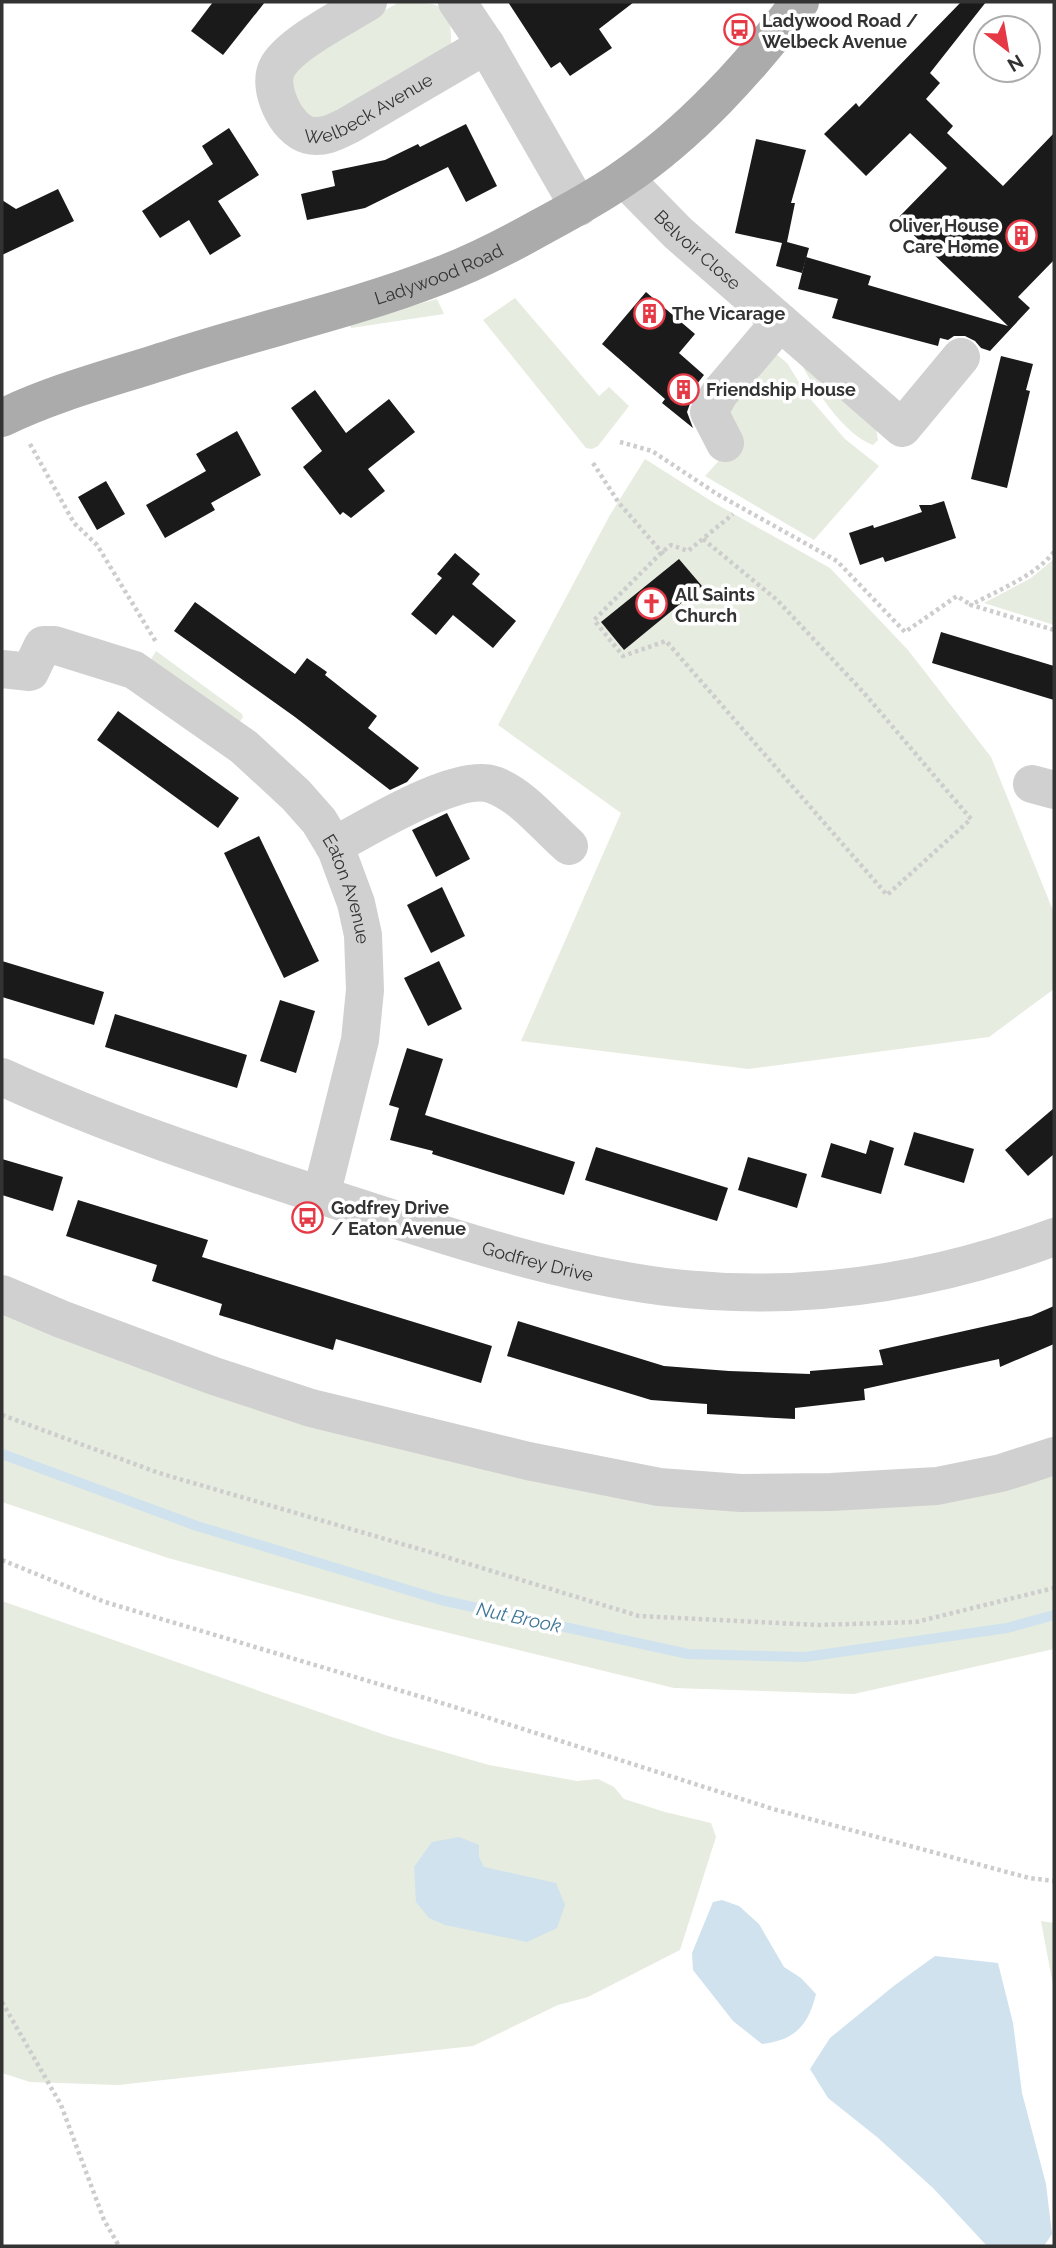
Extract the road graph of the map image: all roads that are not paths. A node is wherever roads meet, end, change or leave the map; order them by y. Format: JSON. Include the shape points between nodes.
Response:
{"nodes":[{"id":1,"x":368,"y":2,"type":"edge"},
{"id":2,"x":457,"y":2,"type":"edge"},
{"id":3,"x":800,"y":2,"type":"edge"},
{"id":4,"x":486,"y":45,"type":"junction"},
{"id":5,"x":624,"y":178,"type":"junction"},
{"id":6,"x":579,"y":207,"type":"junction"},
{"id":7,"x":780,"y":322,"type":"junction"},
{"id":8,"x":961,"y":357,"type":"dead end"},
{"id":9,"x":2,"y":418,"type":"edge"},
{"id":10,"x":725,"y":443,"type":"dead end"},
{"id":11,"x":2,"y":668,"type":"edge"},
{"id":12,"x":334,"y":846,"type":"junction"},
{"id":13,"x":569,"y":846,"type":"dead end"},
{"id":14,"x":2,"y":1077,"type":"edge"},
{"id":15,"x":321,"y":1196,"type":"junction"},
{"id":16,"x":1054,"y":1237,"type":"edge"},
{"id":17,"x":2,"y":1294,"type":"edge"},
{"id":18,"x":1054,"y":1456,"type":"edge"}],
"edges":[{"from":1,"to":4,"type":"street","name":"Welbeck Avenue","via":[[289,52],[276,71],[282,110],[292,125],[309,135],[331,134],[349,125]]},
{"from":2,"to":4,"type":"street"},
{"from":3,"to":5,"type":"main road","name":"Ladywood Road","via":[[726,90]]},
{"from":4,"to":6,"type":"street"},
{"from":5,"to":6,"type":"main road","name":"Ladywood Road"},
{"from":5,"to":7,"type":"street","name":"Belvoir Close","via":[[678,233]]},
{"from":6,"to":9,"type":"main road","name":"Ladywood Road","via":[[500,250],[439,276],[58,395]]},
{"from":7,"to":8,"type":"street","name":"Belvoir Close","via":[[902,428]]},
{"from":7,"to":10,"type":"street","via":[[709,412]]},
{"from":11,"to":12,"type":"street","name":"Eaton Avenue","via":[[30,672],[43,645],[146,658],[296,795]]},
{"from":12,"to":13,"type":"street","via":[[444,789],[474,783],[492,784],[517,798]]},
{"from":12,"to":15,"type":"street","name":"Eaton Avenue","via":[[363,935],[365,990],[360,1040]]},
{"from":14,"to":15,"type":"street","name":"Godfrey Drive","via":[[165,1144]]},
{"from":15,"to":16,"type":"street","name":"Godfrey Drive","via":[[452,1238],[597,1275],[667,1287],[738,1292],[882,1284],[942,1272]]},
{"from":17,"to":18,"type":"street","via":[[61,1320],[311,1408],[528,1461],[659,1487],[741,1493],[937,1486]]}]}
